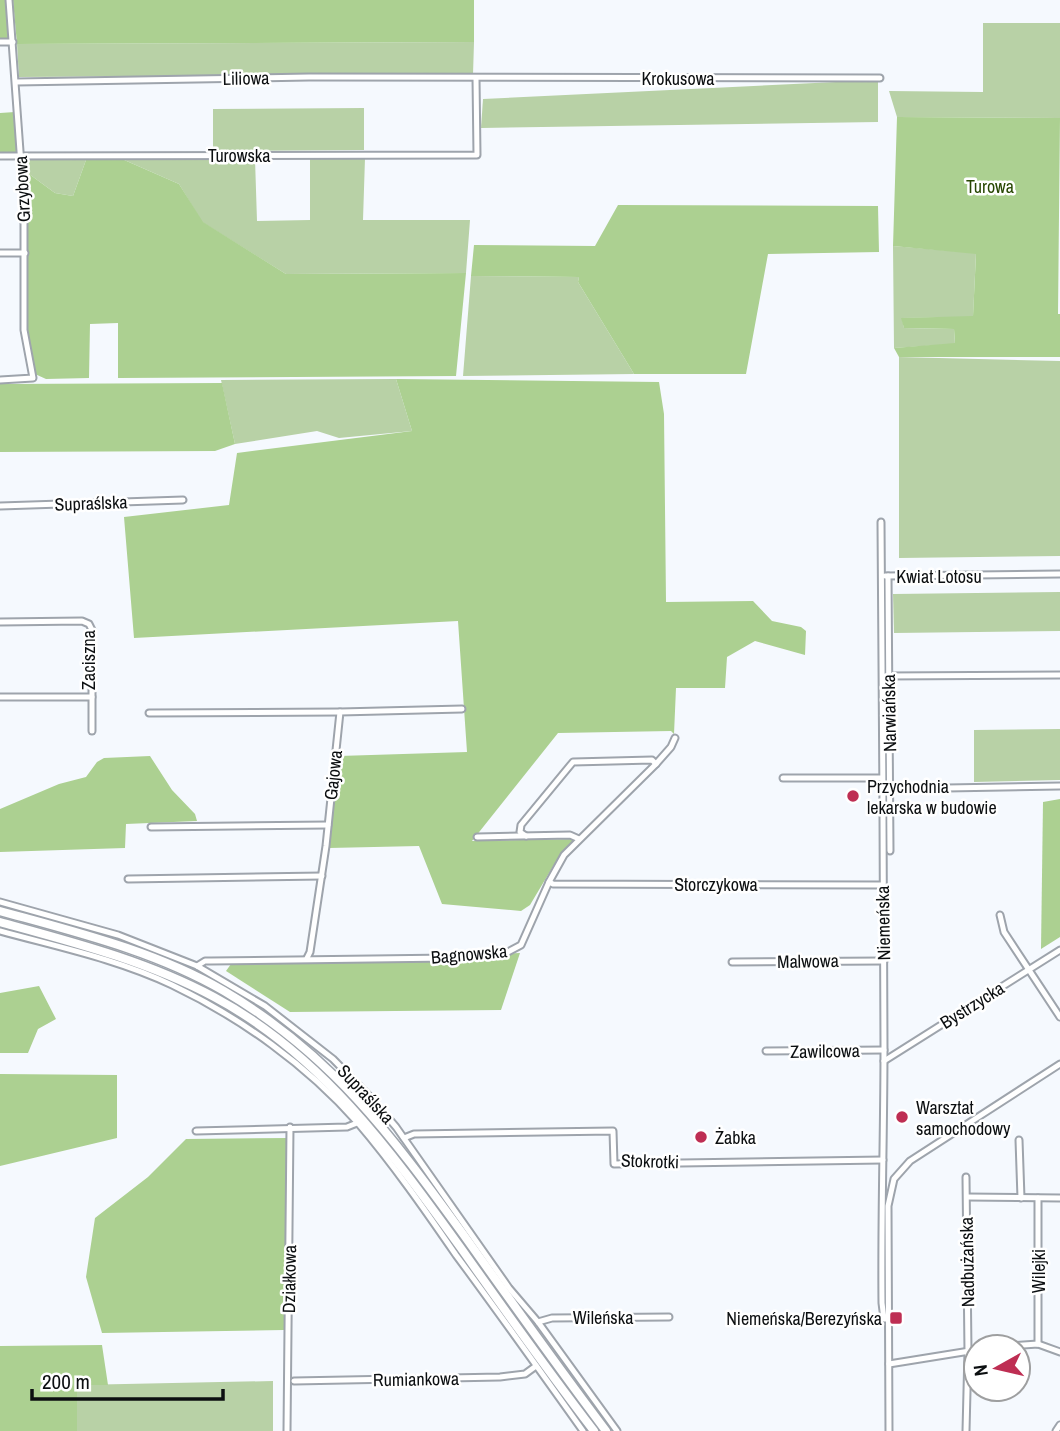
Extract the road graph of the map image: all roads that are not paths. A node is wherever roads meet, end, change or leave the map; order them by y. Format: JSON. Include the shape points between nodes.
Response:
{"nodes":[{"id":1,"x":9,"y":0,"type":"edge"},
{"id":2,"x":13,"y":42,"type":"junction"},
{"id":3,"x":0,"y":43,"type":"edge"},
{"id":4,"x":476,"y":78,"type":"junction"},
{"id":5,"x":880,"y":78,"type":"dead end"},
{"id":6,"x":16,"y":82,"type":"junction"},
{"id":7,"x":0,"y":156,"type":"edge"},
{"id":8,"x":21,"y":156,"type":"junction"},
{"id":9,"x":0,"y":253,"type":"edge"},
{"id":10,"x":25,"y":253,"type":"junction"},
{"id":11,"x":0,"y":380,"type":"edge"},
{"id":12,"x":183,"y":500,"type":"dead end"},
{"id":13,"x":0,"y":506,"type":"edge"},
{"id":14,"x":881,"y":522,"type":"dead end"},
{"id":15,"x":1060,"y":574,"type":"edge"},
{"id":16,"x":885,"y":576,"type":"junction"},
{"id":17,"x":0,"y":622,"type":"edge"},
{"id":18,"x":1060,"y":675,"type":"edge"},
{"id":19,"x":885,"y":676,"type":"junction"},
{"id":20,"x":0,"y":697,"type":"edge"},
{"id":21,"x":92,"y":697,"type":"junction"},
{"id":22,"x":462,"y":709,"type":"dead end"},
{"id":23,"x":341,"y":712,"type":"junction"},
{"id":24,"x":149,"y":713,"type":"dead end"},
{"id":25,"x":92,"y":731,"type":"dead end"},
{"id":26,"x":675,"y":738,"type":"dead end"},
{"id":27,"x":656,"y":764,"type":"junction"},
{"id":28,"x":783,"y":778,"type":"dead end"},
{"id":29,"x":882,"y":778,"type":"junction"},
{"id":30,"x":1060,"y":786,"type":"edge"},
{"id":31,"x":890,"y":789,"type":"junction"},
{"id":32,"x":882,"y":790,"type":"junction"},
{"id":33,"x":328,"y":825,"type":"junction"},
{"id":34,"x":151,"y":827,"type":"dead end"},
{"id":35,"x":526,"y":836,"type":"junction"},
{"id":36,"x":477,"y":837,"type":"dead end"},
{"id":37,"x":579,"y":839,"type":"junction"},
{"id":38,"x":890,"y":851,"type":"dead end"},
{"id":39,"x":322,"y":876,"type":"junction"},
{"id":40,"x":128,"y":878,"type":"dead end"},
{"id":41,"x":549,"y":882,"type":"junction"},
{"id":42,"x":883,"y":885,"type":"junction"},
{"id":43,"x":0,"y":902,"type":"edge"},
{"id":44,"x":0,"y":911,"type":"edge"},
{"id":45,"x":1000,"y":915,"type":"dead end"},
{"id":46,"x":0,"y":922,"type":"edge"},
{"id":47,"x":0,"y":931,"type":"edge"},
{"id":48,"x":1060,"y":950,"type":"edge"},
{"id":49,"x":307,"y":958,"type":"junction"},
{"id":50,"x":884,"y":961,"type":"junction"},
{"id":51,"x":732,"y":962,"type":"dead end"},
{"id":52,"x":197,"y":966,"type":"junction"},
{"id":53,"x":1030,"y":970,"type":"junction"},
{"id":54,"x":1060,"y":1017,"type":"edge"},
{"id":55,"x":884,"y":1050,"type":"junction"},
{"id":56,"x":766,"y":1051,"type":"dead end"},
{"id":57,"x":884,"y":1061,"type":"junction"},
{"id":58,"x":1060,"y":1064,"type":"edge"},
{"id":59,"x":357,"y":1123,"type":"junction"},
{"id":60,"x":290,"y":1127,"type":"junction"},
{"id":61,"x":196,"y":1131,"type":"dead end"},
{"id":62,"x":404,"y":1138,"type":"junction"},
{"id":63,"x":1019,"y":1140,"type":"dead end"},
{"id":64,"x":884,"y":1160,"type":"junction"},
{"id":65,"x":966,"y":1177,"type":"dead end"},
{"id":66,"x":967,"y":1197,"type":"junction"},
{"id":67,"x":1021,"y":1198,"type":"junction"},
{"id":68,"x":1038,"y":1198,"type":"junction"},
{"id":69,"x":1060,"y":1198,"type":"edge"},
{"id":70,"x":669,"y":1317,"type":"dead end"},
{"id":71,"x":889,"y":1318,"type":"junction"},
{"id":72,"x":538,"y":1322,"type":"junction"},
{"id":73,"x":968,"y":1333,"type":"edge"},
{"id":74,"x":1032,"y":1344,"type":"edge"},
{"id":75,"x":1038,"y":1344,"type":"junction"},
{"id":76,"x":962,"y":1352,"type":"edge"},
{"id":77,"x":1060,"y":1352,"type":"edge"},
{"id":78,"x":889,"y":1364,"type":"junction"},
{"id":79,"x":536,"y":1366,"type":"junction"},
{"id":80,"x":293,"y":1381,"type":"dead end"},
{"id":81,"x":967,"y":1403,"type":"edge"},
{"id":82,"x":1060,"y":1425,"type":"edge"},
{"id":83,"x":287,"y":1431,"type":"edge"},
{"id":84,"x":583,"y":1431,"type":"edge"},
{"id":85,"x":594,"y":1431,"type":"edge"},
{"id":86,"x":606,"y":1431,"type":"edge"},
{"id":87,"x":617,"y":1431,"type":"edge"},
{"id":88,"x":889,"y":1431,"type":"edge"},
{"id":89,"x":966,"y":1431,"type":"edge"},
{"id":90,"x":1056,"y":1431,"type":"edge"}],
"edges":[{"from":1,"to":2,"type":"street","name":"Grzybowa"},
{"from":2,"to":3,"type":"street"},
{"from":2,"to":6,"type":"street","name":"Grzybowa"},
{"from":4,"to":5,"type":"street","name":"Krokusowa"},
{"from":4,"to":6,"type":"street","name":"Liliowa"},
{"from":4,"to":8,"type":"street","name":"Turowska","via":[[477,155]]},
{"from":6,"to":8,"type":"street","name":"Grzybowa"},
{"from":7,"to":8,"type":"street","name":"Turowska"},
{"from":8,"to":10,"type":"street","name":"Grzybowa"},
{"from":9,"to":10,"type":"street"},
{"from":10,"to":11,"type":"street","name":"Grzybowa","via":[[23,330],[33,378]]},
{"from":12,"to":13,"type":"street","name":"Supraślska"},
{"from":14,"to":16,"type":"street","name":"Niemeńska"},
{"from":15,"to":16,"type":"street","name":"Kwiat Lotosu"},
{"from":16,"to":19,"type":"street","name":"Niemeńska"},
{"from":17,"to":21,"type":"street","name":"Zaciszna","via":[[89,624]]},
{"from":18,"to":19,"type":"street"},
{"from":19,"to":29,"type":"street","name":"Niemeńska"},
{"from":19,"to":31,"type":"street","name":"Narwiańska"},
{"from":20,"to":21,"type":"street","name":"Zaciszna"},
{"from":21,"to":25,"type":"street"},
{"from":22,"to":23,"type":"street"},
{"from":23,"to":24,"type":"street"},
{"from":23,"to":33,"type":"street","name":"Gajowa"},
{"from":26,"to":27,"type":"street","name":"Bagnowska"},
{"from":27,"to":35,"type":"street","via":[[652,760],[573,762],[522,825],[520,832]]},
{"from":27,"to":37,"type":"street","name":"Bagnowska"},
{"from":28,"to":29,"type":"street"},
{"from":29,"to":32,"type":"street","name":"Niemeńska"},
{"from":30,"to":31,"type":"street"},
{"from":31,"to":32,"type":"street"},
{"from":31,"to":38,"type":"street","name":"Narwiańska"},
{"from":32,"to":42,"type":"street","name":"Niemeńska"},
{"from":33,"to":34,"type":"street"},
{"from":33,"to":39,"type":"street","name":"Gajowa"},
{"from":35,"to":36,"type":"street"},
{"from":35,"to":37,"type":"street"},
{"from":37,"to":41,"type":"street","name":"Bagnowska"},
{"from":39,"to":40,"type":"street"},
{"from":39,"to":49,"type":"street","name":"Gajowa"},
{"from":41,"to":42,"type":"street","name":"Storczykowa"},
{"from":41,"to":49,"type":"street","name":"Bagnowska","via":[[521,945],[504,954]]},
{"from":42,"to":50,"type":"street","name":"Niemeńska"},
{"from":43,"to":52,"type":"street","name":"Supraślska","via":[[118,934]]},
{"from":44,"to":86,"type":"main road","via":[[115,943],[178,968],[222,989],[304,1046],[349,1088],[398,1145]]},
{"from":45,"to":53,"type":"street","via":[[1004,932]]},
{"from":46,"to":85,"type":"main road","via":[[113,953],[174,978],[215,997],[297,1054],[391,1151]]},
{"from":47,"to":59,"type":"street","name":"Supraślska","via":[[110,961],[210,1004],[290,1059]]},
{"from":48,"to":53,"type":"street","name":"Bystrzycka"},
{"from":49,"to":52,"type":"street","name":"Bagnowska","via":[[211,961]]},
{"from":50,"to":51,"type":"street","name":"Malwowa"},
{"from":50,"to":55,"type":"street","name":"Niemeńska"},
{"from":52,"to":62,"type":"street","name":"Supraślska","via":[[265,1006],[316,1045],[372,1099]]},
{"from":53,"to":54,"type":"street"},
{"from":53,"to":57,"type":"street","name":"Bystrzycka"},
{"from":55,"to":56,"type":"street","name":"Zawilcowa"},
{"from":55,"to":57,"type":"street","name":"Niemeńska"},
{"from":57,"to":64,"type":"street","name":"Niemeńska"},
{"from":58,"to":71,"type":"street","name":"Niemeńska","via":[[912,1159],[898,1173],[888,1206]]},
{"from":59,"to":60,"type":"street"},
{"from":59,"to":79,"type":"street","name":"Supraślska"},
{"from":60,"to":61,"type":"street"},
{"from":60,"to":83,"type":"street","name":"Działkowa"},
{"from":62,"to":64,"type":"street","name":"Stokrotki","via":[[414,1134],[613,1131],[614,1164]]},
{"from":62,"to":72,"type":"street","name":"Supraślska"},
{"from":63,"to":67,"type":"street"},
{"from":64,"to":71,"type":"street","name":"Niemeńska","via":[[882,1303],[884,1319]]},
{"from":65,"to":66,"type":"street","name":"Nadbużańska"},
{"from":66,"to":67,"type":"street"},
{"from":66,"to":73,"type":"street","name":"Nadbużańska"},
{"from":67,"to":68,"type":"street"},
{"from":68,"to":69,"type":"street"},
{"from":68,"to":75,"type":"street","name":"Wilejki"},
{"from":70,"to":72,"type":"street","name":"Wileńska"},
{"from":71,"to":78,"type":"street","name":"Niemeńska"},
{"from":72,"to":87,"type":"street","name":"Supraślska"},
{"from":74,"to":75,"type":"street"},
{"from":75,"to":77,"type":"street"},
{"from":76,"to":78,"type":"street"},
{"from":78,"to":88,"type":"street","name":"Niemeńska"},
{"from":79,"to":80,"type":"street","name":"Rumiankowa","via":[[525,1374],[500,1377]]},
{"from":79,"to":84,"type":"street","name":"Supraślska"},
{"from":81,"to":89,"type":"street","name":"Nadbużańska"},
{"from":82,"to":90,"type":"street"}]}
